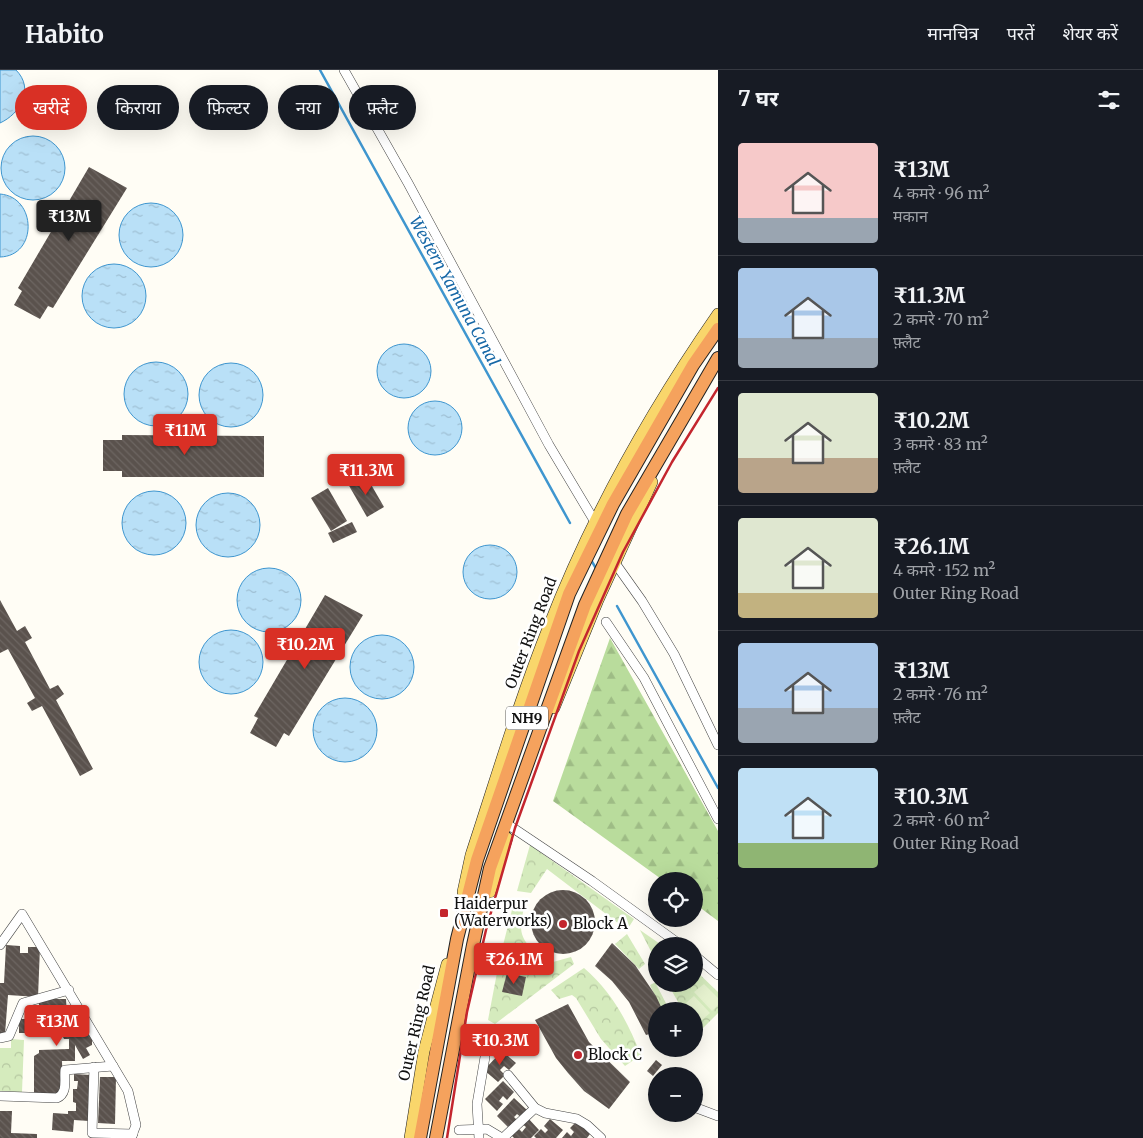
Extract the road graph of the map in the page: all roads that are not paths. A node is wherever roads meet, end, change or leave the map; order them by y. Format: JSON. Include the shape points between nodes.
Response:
{"nodes":[{"id":1,"x":344,"y":70,"type":"edge"},
{"id":2,"x":716,"y":324,"type":"edge"},
{"id":3,"x":718,"y":358,"type":"edge"},
{"id":4,"x":718,"y":368,"type":"edge"},
{"id":5,"x":594,"y":522,"type":"junction"},
{"id":6,"x":615,"y":563,"type":"junction"},
{"id":7,"x":606,"y":622,"type":"dead end"},
{"id":8,"x":718,"y":745,"type":"edge"},
{"id":9,"x":718,"y":819,"type":"edge"},
{"id":10,"x":510,"y":826,"type":"junction"},
{"id":11,"x":670,"y":937,"type":"edge"},
{"id":12,"x":0,"y":945,"type":"edge"},
{"id":13,"x":703,"y":962,"type":"edge"},
{"id":14,"x":718,"y":975,"type":"edge"},
{"id":15,"x":69,"y":990,"type":"junction"},
{"id":16,"x":0,"y":1038,"type":"edge"},
{"id":17,"x":485,"y":1057,"type":"dead end"},
{"id":18,"x":113,"y":1066,"type":"junction"},
{"id":19,"x":94,"y":1067,"type":"junction"},
{"id":20,"x":508,"y":1075,"type":"dead end"},
{"id":21,"x":0,"y":1096,"type":"edge"},
{"id":22,"x":535,"y":1108,"type":"junction"},
{"id":23,"x":703,"y":1110,"type":"edge"},
{"id":24,"x":718,"y":1116,"type":"edge"},
{"id":25,"x":460,"y":1130,"type":"dead end"},
{"id":26,"x":479,"y":1134,"type":"edge"},
{"id":27,"x":132,"y":1136,"type":"edge"},
{"id":28,"x":598,"y":1137,"type":"edge"},
{"id":29,"x":410,"y":1138,"type":"edge"},
{"id":30,"x":420,"y":1138,"type":"edge"},
{"id":31,"x":436,"y":1138,"type":"edge"},
{"id":32,"x":441,"y":1138,"type":"edge"},
{"id":33,"x":502,"y":1138,"type":"edge"}],
"edges":[{"from":1,"to":5,"type":"street","via":[[544,437]]},
{"from":2,"to":5,"type":"main road","name":"Outer Ring Road","via":[[674,380],[632,448]]},
{"from":2,"to":30,"type":"highway","name":"Outer Ring Road","number":"NH9","via":[[613,504],[569,594],[477,860],[457,939]]},
{"from":3,"to":31,"type":"highway","number":"NH9","via":[[627,514],[585,605],[490,868]]},
{"from":4,"to":6,"type":"main road","via":[[685,420],[645,496]]},
{"from":5,"to":29,"type":"main road","name":"Outer Ring Road","via":[[549,626],[471,855],[424,1051]]},
{"from":6,"to":8,"type":"street","via":[[674,654]]},
{"from":6,"to":10,"type":"main road","via":[[572,661]]},
{"from":7,"to":9,"type":"street","via":[[644,678]]},
{"from":10,"to":11,"type":"street"},
{"from":10,"to":32,"type":"main road","via":[[474,958]]},
{"from":12,"to":15,"type":"street","via":[[22,914]]},
{"from":13,"to":14,"type":"street"},
{"from":15,"to":16,"type":"street","via":[[23,1003],[8,1036]]},
{"from":15,"to":18,"type":"street"},
{"from":17,"to":26,"type":"street","via":[[477,1104]]},
{"from":18,"to":19,"type":"street"},
{"from":18,"to":27,"type":"street","via":[[128,1091],[136,1115]]},
{"from":19,"to":21,"type":"street","via":[[64,1070],[64,1091],[57,1098]]},
{"from":19,"to":27,"type":"street","via":[[92,1133]]},
{"from":20,"to":22,"type":"street"},
{"from":22,"to":28,"type":"street","via":[[576,1119]]},
{"from":22,"to":33,"type":"street"},
{"from":23,"to":24,"type":"street"},
{"from":25,"to":26,"type":"street"},
{"from":26,"to":33,"type":"street","via":[[496,1133]]}]}
